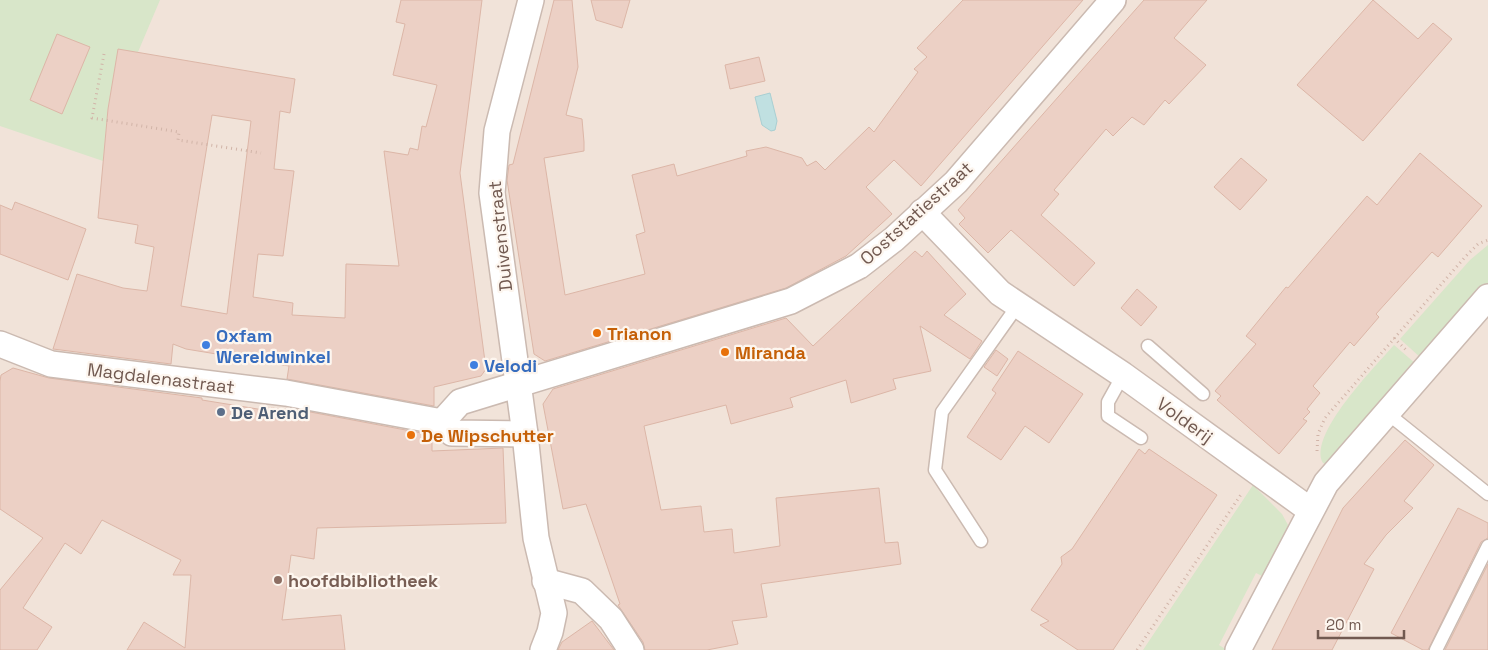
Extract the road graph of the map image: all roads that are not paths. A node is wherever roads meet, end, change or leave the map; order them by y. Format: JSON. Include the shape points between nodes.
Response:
{"nodes":[{"id":1,"x":531,"y":0,"type":"edge"},
{"id":2,"x":1113,"y":0,"type":"edge"},
{"id":3,"x":922,"y":212,"type":"junction"},
{"id":4,"x":1488,"y":297,"type":"edge"},
{"id":5,"x":1025,"y":310,"type":"junction"},
{"id":6,"x":0,"y":344,"type":"edge"},
{"id":7,"x":1148,"y":346,"type":"dead end"},
{"id":8,"x":1123,"y":375,"type":"junction"},
{"id":9,"x":518,"y":386,"type":"junction"},
{"id":10,"x":1203,"y":394,"type":"dead end"},
{"id":11,"x":1387,"y":412,"type":"junction"},
{"id":12,"x":442,"y":422,"type":"junction"},
{"id":13,"x":525,"y":434,"type":"junction"},
{"id":14,"x":1141,"y":438,"type":"dead end"},
{"id":15,"x":1488,"y":494,"type":"edge"},
{"id":16,"x":1310,"y":510,"type":"junction"},
{"id":17,"x":981,"y":542,"type":"dead end"},
{"id":18,"x":1488,"y":546,"type":"edge"},
{"id":19,"x":545,"y":581,"type":"junction"},
{"id":20,"x":543,"y":650,"type":"edge"},
{"id":21,"x":631,"y":650,"type":"edge"},
{"id":22,"x":1238,"y":650,"type":"edge"},
{"id":23,"x":1436,"y":650,"type":"edge"}],
"edges":[{"from":1,"to":9,"type":"street","name":"Duivenstraat","via":[[497,131],[492,193]]},
{"from":2,"to":3,"type":"street","name":"Ooststatiestraat","via":[[956,182]]},
{"from":3,"to":5,"type":"street","via":[[992,286]]},
{"from":3,"to":9,"type":"street","name":"Ooststatiestraat","via":[[859,266],[791,301]]},
{"from":4,"to":11,"type":"street"},
{"from":5,"to":8,"type":"street","name":"Volderij"},
{"from":5,"to":17,"type":"lane","via":[[942,412],[935,470]]},
{"from":6,"to":12,"type":"street","name":"Magdalenastraat","via":[[51,364],[286,393]]},
{"from":7,"to":10,"type":"lane"},
{"from":8,"to":14,"type":"lane","via":[[1108,402],[1108,416]]},
{"from":8,"to":16,"type":"street","name":"Volderij"},
{"from":9,"to":12,"type":"street","via":[[460,402]]},
{"from":9,"to":13,"type":"street","name":"Duivenstraat"},
{"from":11,"to":15,"type":"lane"},
{"from":11,"to":16,"type":"street","via":[[1326,483]]},
{"from":12,"to":13,"type":"street","name":"Magdalenastraat","via":[[452,433]]},
{"from":13,"to":19,"type":"street","name":"Duivenstraat","via":[[536,538]]},
{"from":16,"to":22,"type":"street"},
{"from":18,"to":23,"type":"lane"},
{"from":19,"to":20,"type":"street","name":"Duivenstraat","via":[[554,613]]},
{"from":19,"to":21,"type":"street","via":[[582,591],[611,618]]}]}
